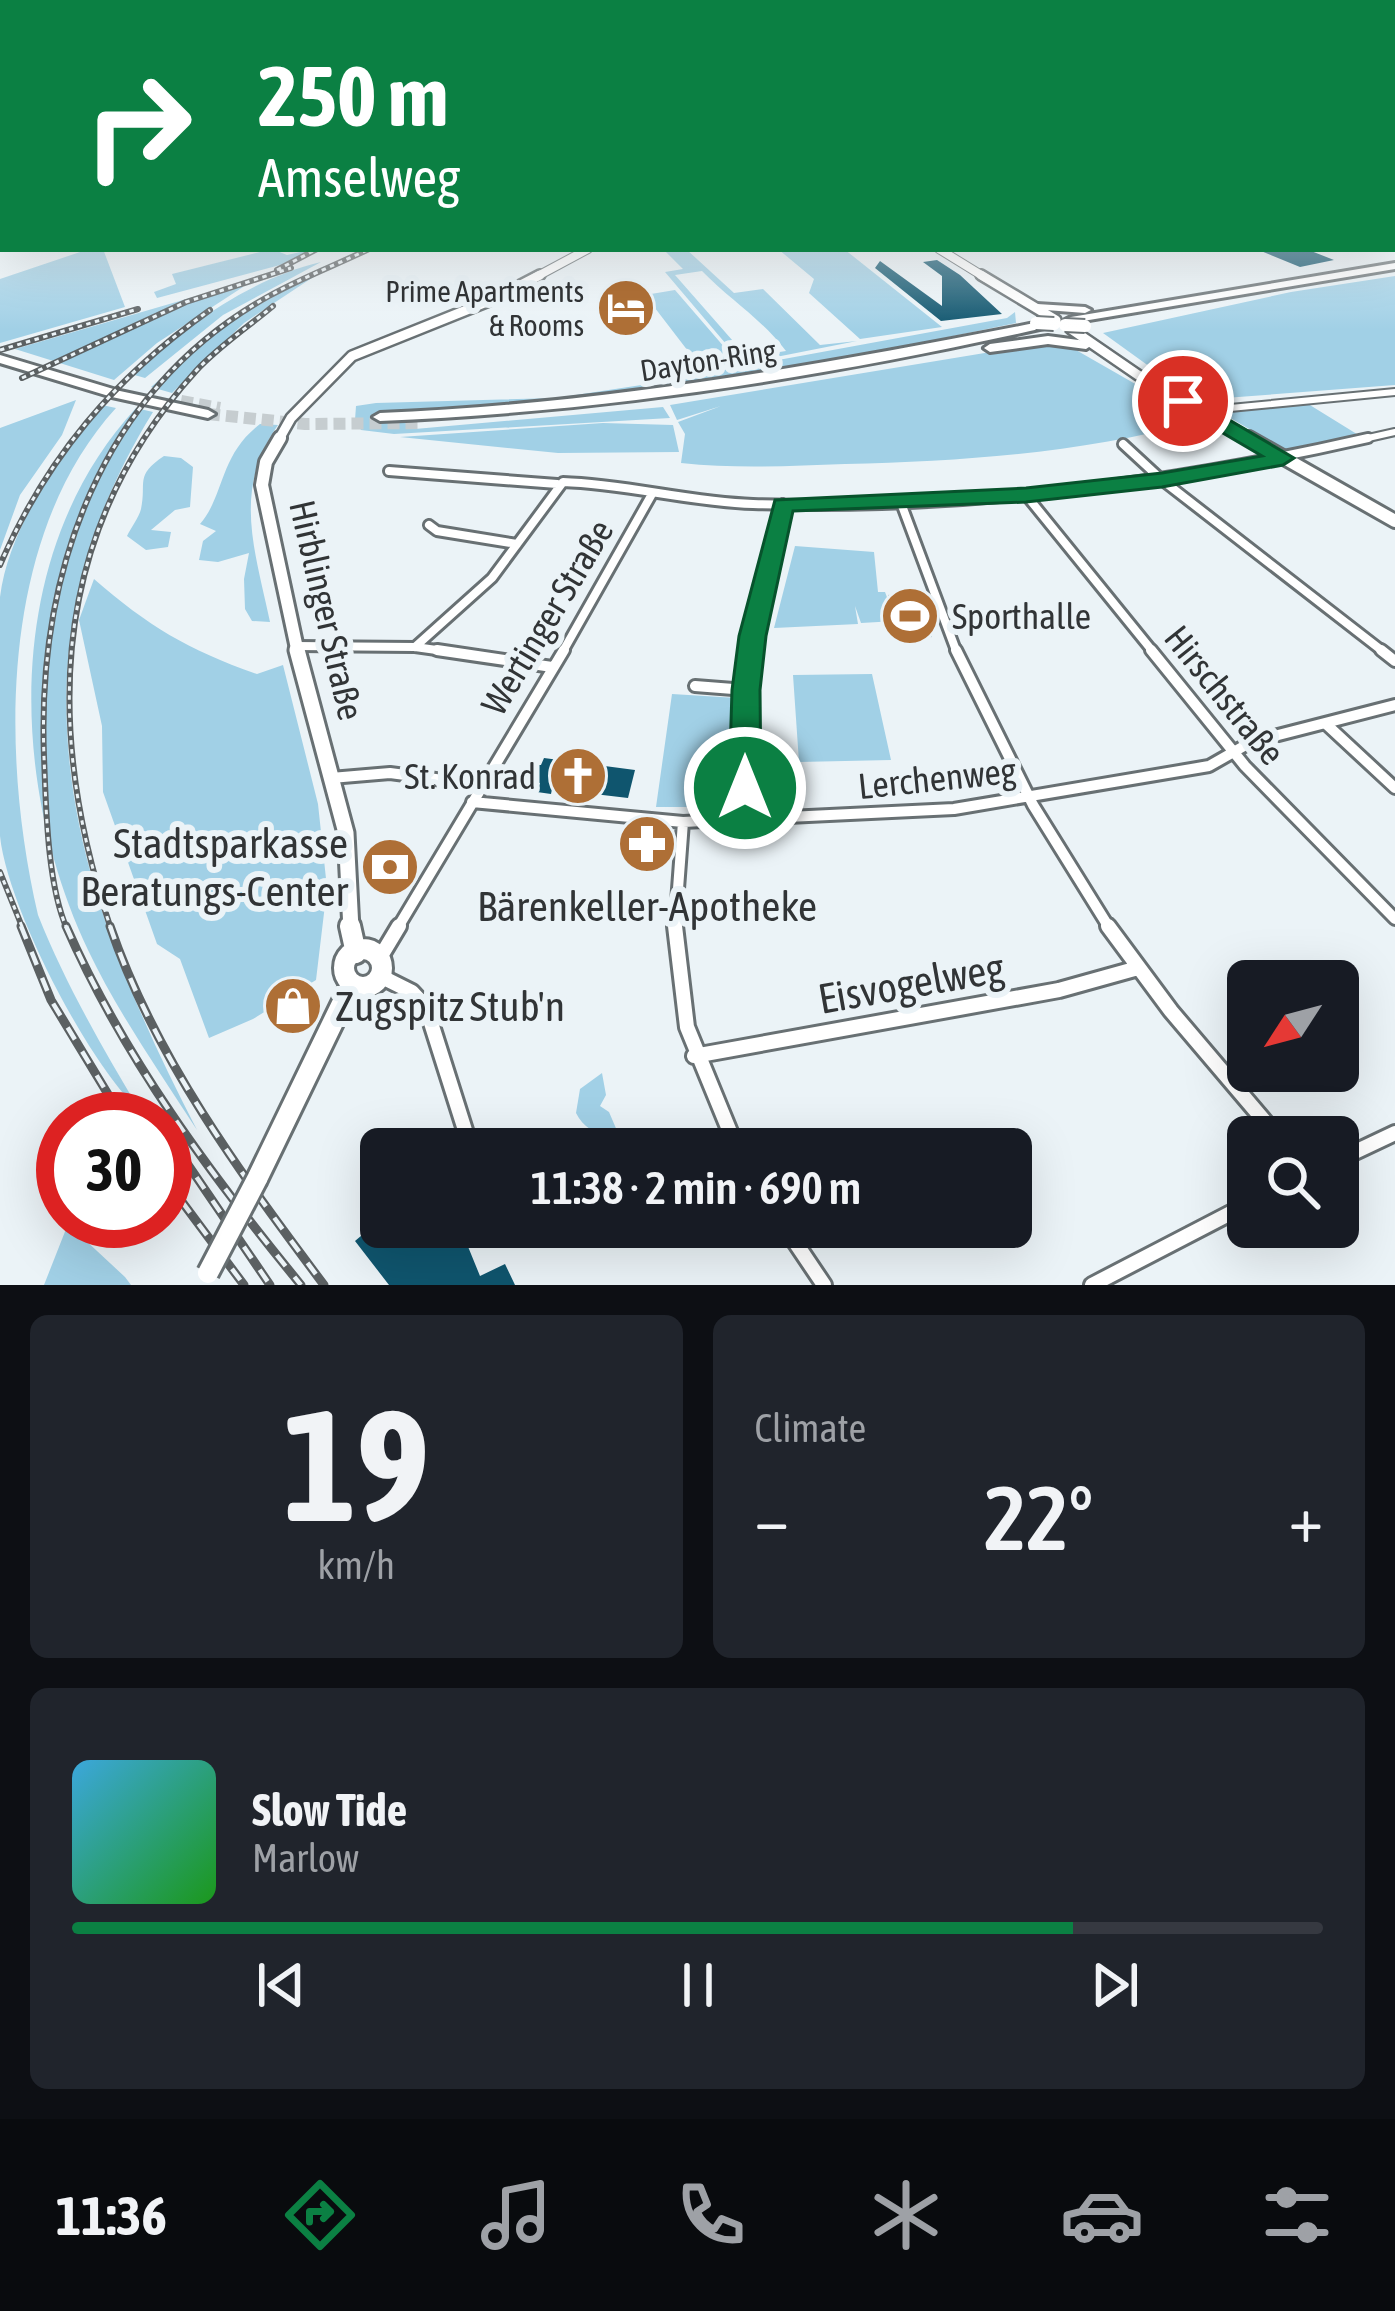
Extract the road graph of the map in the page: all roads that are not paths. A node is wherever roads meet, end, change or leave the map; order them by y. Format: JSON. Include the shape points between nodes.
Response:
{"nodes":[{"id":1,"x":583,"y":252,"type":"edge"},
{"id":2,"x":945,"y":252,"type":"edge"},
{"id":3,"x":1395,"y":269,"type":"edge"},
{"id":4,"x":1250,"y":290,"type":"junction"},
{"id":5,"x":1032,"y":307,"type":"junction"},
{"id":6,"x":1087,"y":310,"type":"junction"},
{"id":7,"x":1060,"y":325,"type":"junction"},
{"id":8,"x":1027,"y":341,"type":"junction"},
{"id":9,"x":1091,"y":345,"type":"junction"},
{"id":10,"x":0,"y":356,"type":"edge"},
{"id":11,"x":803,"y":375,"type":"junction"},
{"id":12,"x":1395,"y":392,"type":"edge"},
{"id":13,"x":181,"y":401,"type":"tunnel mouth"},
{"id":14,"x":1199,"y":411,"type":"junction"},
{"id":15,"x":208,"y":414,"type":"tunnel mouth"},
{"id":16,"x":380,"y":417,"type":"dead end"},
{"id":17,"x":421,"y":423,"type":"tunnel mouth"},
{"id":18,"x":1395,"y":432,"type":"edge"},
{"id":19,"x":1382,"y":435,"type":"junction"},
{"id":20,"x":1395,"y":442,"type":"edge"},
{"id":21,"x":1123,"y":444,"type":"dead end"},
{"id":22,"x":1283,"y":458,"type":"junction"},
{"id":23,"x":388,"y":472,"type":"dead end"},
{"id":24,"x":1162,"y":480,"type":"junction"},
{"id":25,"x":557,"y":484,"type":"junction"},
{"id":26,"x":652,"y":494,"type":"junction"},
{"id":27,"x":1026,"y":495,"type":"junction"},
{"id":28,"x":902,"y":503,"type":"junction"},
{"id":29,"x":783,"y":505,"type":"junction"},
{"id":30,"x":1395,"y":521,"type":"edge"},
{"id":31,"x":429,"y":525,"type":"dead end"},
{"id":32,"x":517,"y":544,"type":"junction"},
{"id":33,"x":293,"y":646,"type":"junction"},
{"id":34,"x":415,"y":646,"type":"junction"},
{"id":35,"x":1395,"y":662,"type":"edge"},
{"id":36,"x":552,"y":667,"type":"junction"},
{"id":37,"x":694,"y":686,"type":"dead end"},
{"id":38,"x":746,"y":690,"type":"junction"},
{"id":39,"x":1395,"y":705,"type":"edge"},
{"id":40,"x":1325,"y":723,"type":"junction"},
{"id":41,"x":1236,"y":751,"type":"junction"},
{"id":42,"x":331,"y":778,"type":"junction"},
{"id":43,"x":481,"y":784,"type":"junction"},
{"id":44,"x":1395,"y":788,"type":"edge"},
{"id":45,"x":1033,"y":799,"type":"junction"},
{"id":46,"x":472,"y":802,"type":"junction"},
{"id":47,"x":683,"y":821,"type":"junction"},
{"id":48,"x":746,"y":821,"type":"junction"},
{"id":49,"x":1395,"y":919,"type":"edge"},
{"id":50,"x":356,"y":953,"type":"junction"},
{"id":51,"x":381,"y":966,"type":"junction"},
{"id":52,"x":1138,"y":968,"type":"junction"},
{"id":53,"x":351,"y":985,"type":"junction"},
{"id":54,"x":694,"y":1056,"type":"junction"},
{"id":55,"x":1261,"y":1116,"type":"edge"},
{"id":56,"x":464,"y":1128,"type":"edge"},
{"id":57,"x":727,"y":1128,"type":"edge"},
{"id":58,"x":1395,"y":1133,"type":"edge"},
{"id":59,"x":1359,"y":1150,"type":"edge"},
{"id":60,"x":1227,"y":1215,"type":"edge"},
{"id":61,"x":799,"y":1248,"type":"edge"},
{"id":62,"x":205,"y":1279,"type":"edge"},
{"id":63,"x":824,"y":1285,"type":"edge"},
{"id":64,"x":1092,"y":1285,"type":"edge"}],
"edges":[{"from":1,"to":33,"type":"street","name":"Hirblinger Straße","via":[[490,301],[352,356],[280,434],[262,485]]},
{"from":2,"to":5,"type":"street"},
{"from":3,"to":4,"type":"highway","name":"Dayton-Ring"},
{"from":4,"to":6,"type":"highway"},
{"from":4,"to":7,"type":"highway","name":"Dayton-Ring"},
{"from":4,"to":7,"type":"highway"},
{"from":5,"to":6,"type":"highway"},
{"from":5,"to":7,"type":"highway"},
{"from":5,"to":7,"type":"street"},
{"from":6,"to":7,"type":"highway"},
{"from":7,"to":8,"type":"highway"},
{"from":7,"to":9,"type":"street"},
{"from":7,"to":9,"type":"highway","via":[[1093,333]]},
{"from":7,"to":11,"type":"highway","name":"Dayton-Ring"},
{"from":7,"to":11,"type":"highway","via":[[903,346]]},
{"from":8,"to":9,"type":"highway"},
{"from":8,"to":11,"type":"highway"},
{"from":9,"to":14,"type":"street"},
{"from":10,"to":13,"type":"highway"},
{"from":10,"to":15,"type":"highway"},
{"from":11,"to":16,"type":"highway","name":"Dayton-Ring","via":[[579,406]]},
{"from":11,"to":17,"type":"highway","name":"Dayton-Ring","via":[[616,408]]},
{"from":12,"to":14,"type":"street"},
{"from":14,"to":22,"type":"street"},
{"from":18,"to":19,"type":"street"},
{"from":19,"to":20,"type":"street"},
{"from":19,"to":22,"type":"street"},
{"from":21,"to":24,"type":"street"},
{"from":22,"to":24,"type":"street"},
{"from":22,"to":30,"type":"street"},
{"from":23,"to":25,"type":"street"},
{"from":24,"to":27,"type":"street"},
{"from":24,"to":35,"type":"street"},
{"from":25,"to":26,"type":"street"},
{"from":25,"to":32,"type":"street"},
{"from":26,"to":29,"type":"street"},
{"from":26,"to":36,"type":"street","name":"Wertinger Straße"},
{"from":27,"to":28,"type":"street"},
{"from":27,"to":41,"type":"street","name":"Hirschstraße"},
{"from":28,"to":29,"type":"street"},
{"from":28,"to":45,"type":"street","via":[[958,658]]},
{"from":29,"to":38,"type":"street"},
{"from":31,"to":32,"type":"street"},
{"from":32,"to":34,"type":"street","via":[[492,578]]},
{"from":33,"to":34,"type":"street"},
{"from":33,"to":42,"type":"street","name":"Hirblinger Straße"},
{"from":34,"to":36,"type":"street"},
{"from":36,"to":43,"type":"street","name":"Wertinger Straße"},
{"from":37,"to":38,"type":"street"},
{"from":38,"to":48,"type":"street"},
{"from":39,"to":40,"type":"street","name":"Lerchenweg"},
{"from":40,"to":41,"type":"street","name":"Lerchenweg"},
{"from":40,"to":44,"type":"street"},
{"from":41,"to":45,"type":"street","name":"Lerchenweg","via":[[1209,766]]},
{"from":41,"to":49,"type":"street","name":"Hirschstraße"},
{"from":42,"to":43,"type":"street","via":[[390,773]]},
{"from":42,"to":50,"type":"street","name":"Hirblinger Straße","via":[[350,854]]},
{"from":43,"to":46,"type":"street","name":"Wertinger Straße"},
{"from":45,"to":48,"type":"street","name":"Lerchenweg"},
{"from":45,"to":52,"type":"street"},
{"from":46,"to":47,"type":"street","name":"Lerchenweg"},
{"from":46,"to":51,"type":"street","name":"Wertinger Straße"},
{"from":47,"to":48,"type":"street","name":"Lerchenweg"},
{"from":47,"to":54,"type":"street","via":[[675,963]]},
{"from":50,"to":51,"type":"street","via":[[371,951]]},
{"from":50,"to":53,"type":"street","name":"Hirblinger Straße","via":[[342,968]]},
{"from":51,"to":53,"type":"street","via":[[370,984]]},
{"from":51,"to":56,"type":"street","via":[[426,1007]]},
{"from":52,"to":54,"type":"street","name":"Eisvogelweg","via":[[1040,994]]},
{"from":52,"to":55,"type":"street"},
{"from":53,"to":62,"type":"street","name":"Hirblinger Straße","bridge":true},
{"from":54,"to":57,"type":"street"},
{"from":58,"to":59,"type":"street"},
{"from":60,"to":64,"type":"street"},
{"from":61,"to":63,"type":"street"}]}
